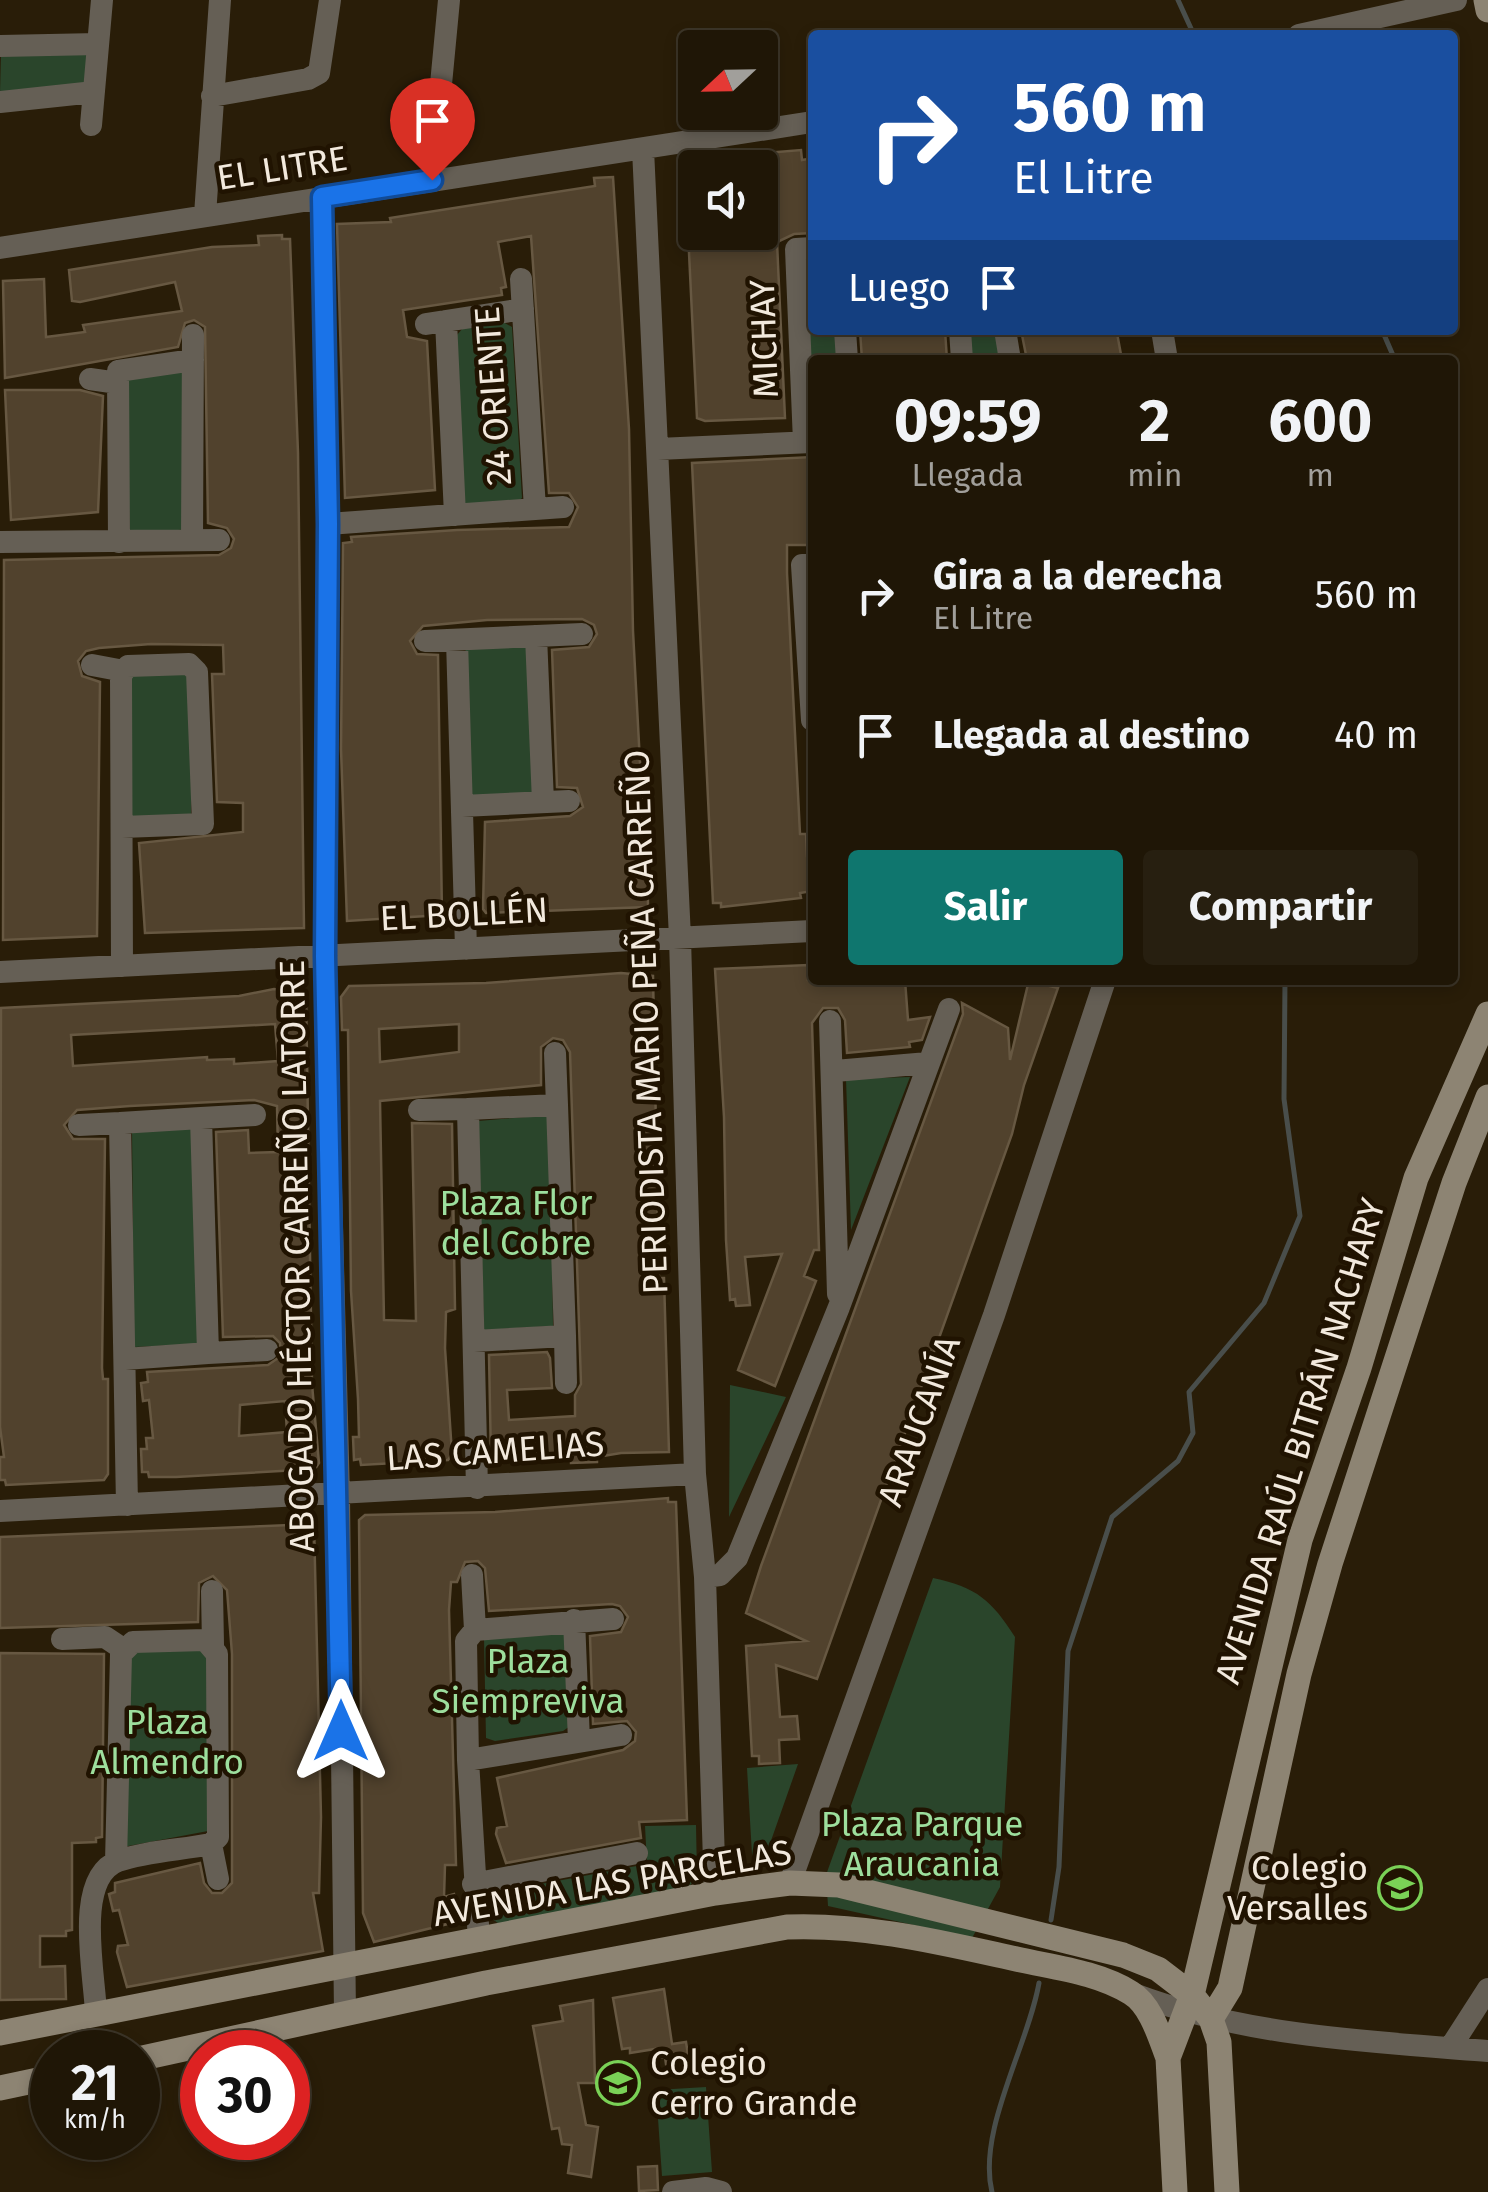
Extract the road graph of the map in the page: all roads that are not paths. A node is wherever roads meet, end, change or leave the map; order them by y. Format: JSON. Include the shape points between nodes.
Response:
{"nodes":[{"id":1,"x":102,"y":0,"type":"edge"},
{"id":2,"x":220,"y":0,"type":"edge"},
{"id":3,"x":330,"y":0,"type":"edge"},
{"id":4,"x":450,"y":0,"type":"edge"},
{"id":5,"x":1456,"y":0,"type":"edge"},
{"id":6,"x":1486,"y":0,"type":"edge"},
{"id":7,"x":1385,"y":8,"type":"edge"},
{"id":8,"x":1488,"y":10,"type":"edge"},
{"id":9,"x":1315,"y":30,"type":"edge"},
{"id":10,"x":98,"y":44,"type":"junction"},
{"id":11,"x":0,"y":46,"type":"edge"},
{"id":12,"x":94,"y":92,"type":"junction"},
{"id":13,"x":212,"y":96,"type":"junction"},
{"id":14,"x":0,"y":102,"type":"edge"},
{"id":15,"x":808,"y":123,"type":"edge"},
{"id":16,"x":91,"y":125,"type":"dead end"},
{"id":17,"x":642,"y":148,"type":"junction"},
{"id":18,"x":432,"y":180,"type":"junction"},
{"id":19,"x":322,"y":197,"type":"junction"},
{"id":20,"x":206,"y":216,"type":"junction"},
{"id":21,"x":0,"y":248,"type":"edge"},
{"id":22,"x":808,"y":248,"type":"edge"},
{"id":23,"x":521,"y":278,"type":"dead end"},
{"id":24,"x":523,"y":309,"type":"junction"},
{"id":25,"x":193,"y":335,"type":"dead end"},
{"id":26,"x":193,"y":360,"type":"junction"},
{"id":27,"x":118,"y":377,"type":"junction"},
{"id":28,"x":90,"y":379,"type":"dead end"},
{"id":29,"x":808,"y":442,"type":"edge"},
{"id":30,"x":658,"y":448,"type":"junction"},
{"id":31,"x":563,"y":508,"type":"dead end"},
{"id":32,"x":535,"y":509,"type":"junction"},
{"id":33,"x":455,"y":516,"type":"junction"},
{"id":34,"x":328,"y":524,"type":"junction"},
{"id":35,"x":192,"y":540,"type":"junction"},
{"id":36,"x":219,"y":540,"type":"dead end"},
{"id":37,"x":0,"y":542,"type":"edge"},
{"id":38,"x":119,"y":542,"type":"junction"},
{"id":39,"x":808,"y":565,"type":"edge"},
{"id":40,"x":582,"y":634,"type":"dead end"},
{"id":41,"x":536,"y":636,"type":"junction"},
{"id":42,"x":457,"y":640,"type":"junction"},
{"id":43,"x":426,"y":642,"type":"dead end"},
{"id":44,"x":808,"y":658,"type":"edge"},
{"id":45,"x":92,"y":665,"type":"dead end"},
{"id":46,"x":126,"y":668,"type":"junction"},
{"id":47,"x":569,"y":801,"type":"dead end"},
{"id":48,"x":544,"y":802,"type":"junction"},
{"id":49,"x":462,"y":806,"type":"junction"},
{"id":50,"x":122,"y":828,"type":"junction"},
{"id":51,"x":808,"y":931,"type":"edge"},
{"id":52,"x":680,"y":938,"type":"junction"},
{"id":53,"x":466,"y":949,"type":"junction"},
{"id":54,"x":325,"y":956,"type":"junction"},
{"id":55,"x":122,"y":966,"type":"junction"},
{"id":56,"x":0,"y":972,"type":"edge"},
{"id":57,"x":1103,"y":985,"type":"edge"},
{"id":58,"x":949,"y":1009,"type":"dead end"},
{"id":59,"x":1488,"y":1014,"type":"edge"},
{"id":60,"x":830,"y":1022,"type":"dead end"},
{"id":61,"x":556,"y":1053,"type":"dead end"},
{"id":62,"x":928,"y":1063,"type":"junction"},
{"id":63,"x":834,"y":1071,"type":"junction"},
{"id":64,"x":1488,"y":1097,"type":"edge"},
{"id":65,"x":557,"y":1105,"type":"junction"},
{"id":66,"x":468,"y":1109,"type":"junction"},
{"id":67,"x":419,"y":1110,"type":"dead end"},
{"id":68,"x":255,"y":1116,"type":"dead end"},
{"id":69,"x":202,"y":1118,"type":"junction"},
{"id":70,"x":120,"y":1123,"type":"junction"},
{"id":71,"x":79,"y":1125,"type":"dead end"},
{"id":72,"x":838,"y":1307,"type":"junction"},
{"id":73,"x":565,"y":1336,"type":"junction"},
{"id":74,"x":474,"y":1341,"type":"junction"},
{"id":75,"x":266,"y":1350,"type":"dead end"},
{"id":76,"x":208,"y":1353,"type":"junction"},
{"id":77,"x":125,"y":1359,"type":"junction"},
{"id":78,"x":566,"y":1382,"type":"dead end"},
{"id":79,"x":695,"y":1474,"type":"junction"},
{"id":80,"x":477,"y":1488,"type":"junction"},
{"id":81,"x":339,"y":1496,"type":"junction"},
{"id":82,"x":126,"y":1505,"type":"junction"},
{"id":83,"x":0,"y":1511,"type":"edge"},
{"id":84,"x":472,"y":1575,"type":"dead end"},
{"id":85,"x":704,"y":1577,"type":"junction"},
{"id":86,"x":212,"y":1591,"type":"dead end"},
{"id":87,"x":614,"y":1619,"type":"dead end"},
{"id":88,"x":574,"y":1620,"type":"junction"},
{"id":89,"x":475,"y":1630,"type":"junction"},
{"id":90,"x":62,"y":1639,"type":"dead end"},
{"id":91,"x":213,"y":1645,"type":"junction"},
{"id":92,"x":124,"y":1649,"type":"junction"},
{"id":93,"x":1266,"y":1668,"type":"junction"},
{"id":94,"x":1299,"y":1674,"type":"junction"},
{"id":95,"x":621,"y":1735,"type":"dead end"},
{"id":96,"x":579,"y":1741,"type":"junction"},
{"id":97,"x":468,"y":1760,"type":"junction"},
{"id":98,"x":211,"y":1844,"type":"junction"},
{"id":99,"x":638,"y":1853,"type":"dead end"},
{"id":100,"x":116,"y":1862,"type":"junction"},
{"id":101,"x":218,"y":1879,"type":"dead end"},
{"id":102,"x":790,"y":1883,"type":"junction"},
{"id":103,"x":474,"y":1884,"type":"junction"},
{"id":104,"x":714,"y":1894,"type":"junction"},
{"id":105,"x":478,"y":1940,"type":"junction"},
{"id":106,"x":436,"y":1949,"type":"junction"},
{"id":107,"x":342,"y":1966,"type":"junction"},
{"id":108,"x":1488,"y":1989,"type":"edge"},
{"id":109,"x":446,"y":1993,"type":"junction"},
{"id":110,"x":1134,"y":1994,"type":"junction"},
{"id":111,"x":1189,"y":2004,"type":"junction"},
{"id":112,"x":1488,"y":2012,"type":"edge"},
{"id":113,"x":96,"y":2014,"type":"junction"},
{"id":114,"x":345,"y":2014,"type":"junction"},
{"id":115,"x":1211,"y":2019,"type":"junction"},
{"id":116,"x":1463,"y":2022,"type":"junction"},
{"id":117,"x":0,"y":2032,"type":"edge"},
{"id":118,"x":1450,"y":2048,"type":"junction"},
{"id":119,"x":1488,"y":2051,"type":"edge"},
{"id":120,"x":160,"y":2055,"type":"edge"},
{"id":121,"x":1168,"y":2058,"type":"junction"},
{"id":122,"x":30,"y":2082,"type":"edge"},
{"id":123,"x":0,"y":2088,"type":"edge"},
{"id":124,"x":673,"y":2192,"type":"edge"},
{"id":125,"x":721,"y":2192,"type":"edge"},
{"id":126,"x":1174,"y":2192,"type":"edge"},
{"id":127,"x":1227,"y":2192,"type":"edge"}],
"edges":[{"from":1,"to":10,"type":"street"},
{"from":2,"to":13,"type":"street"},
{"from":3,"to":13,"type":"street","via":[[319,73]]},
{"from":4,"to":18,"type":"street"},
{"from":5,"to":7,"type":"street"},
{"from":6,"to":8,"type":"main road"},
{"from":7,"to":9,"type":"street"},
{"from":10,"to":11,"type":"street"},
{"from":10,"to":12,"type":"street"},
{"from":12,"to":14,"type":"street"},
{"from":12,"to":16,"type":"street"},
{"from":13,"to":20,"type":"street"},
{"from":15,"to":17,"type":"street","name":"EL LITRE"},
{"from":17,"to":18,"type":"street","name":"EL LITRE"},
{"from":17,"to":30,"type":"street","name":"PERIODISTA MARIO PEÑA CARREÑO"},
{"from":18,"to":19,"type":"street","name":"EL LITRE"},
{"from":19,"to":20,"type":"street","name":"EL LITRE"},
{"from":19,"to":34,"type":"street","name":"ABOGADO HÉCTOR CARREÑO LATORRE"},
{"from":20,"to":21,"type":"street","name":"EL LITRE"},
{"from":22,"to":29,"type":"street","name":"MICHAY","via":[[796,249]]},
{"from":23,"to":24,"type":"street","name":"24 ORIENTE"},
{"from":24,"to":32,"type":"street","name":"24 ORIENTE"},
{"from":24,"to":33,"type":"street","via":[[436,322]]},
{"from":25,"to":26,"type":"street"},
{"from":26,"to":27,"type":"street"},
{"from":26,"to":35,"type":"street"},
{"from":27,"to":28,"type":"street"},
{"from":27,"to":38,"type":"street"},
{"from":29,"to":30,"type":"street","name":"MICHAY"},
{"from":30,"to":52,"type":"street","name":"PERIODISTA MARIO PEÑA CARREÑO"},
{"from":31,"to":32,"type":"street"},
{"from":32,"to":33,"type":"street"},
{"from":33,"to":34,"type":"street"},
{"from":34,"to":54,"type":"street","name":"ABOGADO HÉCTOR CARREÑO LATORRE"},
{"from":35,"to":36,"type":"street"},
{"from":35,"to":38,"type":"street"},
{"from":37,"to":38,"type":"street"},
{"from":39,"to":44,"type":"street","via":[[802,565]]},
{"from":40,"to":41,"type":"street"},
{"from":41,"to":42,"type":"street"},
{"from":41,"to":48,"type":"street"},
{"from":42,"to":43,"type":"street"},
{"from":42,"to":49,"type":"street"},
{"from":45,"to":46,"type":"street"},
{"from":46,"to":50,"type":"street"},
{"from":46,"to":50,"type":"street","via":[[190,664],[197,672],[202,824]]},
{"from":47,"to":48,"type":"street"},
{"from":48,"to":49,"type":"street"},
{"from":49,"to":53,"type":"street"},
{"from":50,"to":55,"type":"street"},
{"from":51,"to":52,"type":"street","name":"EL BOLLÉN"},
{"from":52,"to":53,"type":"street","name":"EL BOLLÉN"},
{"from":52,"to":79,"type":"street","name":"PERIODISTA MARIO PEÑA CARREÑO"},
{"from":53,"to":54,"type":"street","name":"EL BOLLÉN"},
{"from":54,"to":55,"type":"street","name":"EL BOLLÉN"},
{"from":54,"to":81,"type":"street","name":"ABOGADO HÉCTOR CARREÑO LATORRE"},
{"from":55,"to":56,"type":"street","name":"EL BOLLÉN"},
{"from":57,"to":102,"type":"street","name":"ARAUCANÍA","via":[[994,1315]]},
{"from":58,"to":62,"type":"street"},
{"from":59,"to":93,"type":"main road","name":"AVENIDA RAÚL BITRÁN NACHARY","via":[[1416,1178]]},
{"from":60,"to":63,"type":"street"},
{"from":61,"to":65,"type":"street"},
{"from":62,"to":63,"type":"street"},
{"from":62,"to":72,"type":"street"},
{"from":63,"to":72,"type":"street"},
{"from":64,"to":94,"type":"main road","name":"AVENIDA RAÚL BITRÁN NACHARY","via":[[1438,1229]]},
{"from":65,"to":66,"type":"street"},
{"from":65,"to":73,"type":"street"},
{"from":66,"to":67,"type":"street"},
{"from":66,"to":74,"type":"street"},
{"from":68,"to":69,"type":"street"},
{"from":69,"to":70,"type":"street"},
{"from":69,"to":76,"type":"street"},
{"from":70,"to":71,"type":"street"},
{"from":70,"to":77,"type":"street"},
{"from":72,"to":85,"type":"street","via":[[736,1558],[720,1575]]},
{"from":73,"to":74,"type":"street"},
{"from":73,"to":78,"type":"street"},
{"from":74,"to":80,"type":"street"},
{"from":75,"to":76,"type":"street"},
{"from":76,"to":77,"type":"street"},
{"from":77,"to":82,"type":"street"},
{"from":79,"to":80,"type":"street","name":"LAS CAMELIAS"},
{"from":79,"to":85,"type":"street","name":"PERIODISTA MARIO PEÑA CARREÑO"},
{"from":80,"to":81,"type":"street","name":"LAS CAMELIAS"},
{"from":81,"to":82,"type":"street","name":"LAS CAMELIAS"},
{"from":81,"to":107,"type":"street","name":"ABOGADO HÉCTOR CARREÑO LATORRE"},
{"from":82,"to":83,"type":"street","name":"LAS CAMELIAS"},
{"from":84,"to":89,"type":"street"},
{"from":85,"to":104,"type":"street","name":"PERIODISTA MARIO PEÑA CARREÑO"},
{"from":86,"to":91,"type":"street"},
{"from":87,"to":88,"type":"street"},
{"from":88,"to":89,"type":"street"},
{"from":88,"to":96,"type":"street"},
{"from":89,"to":97,"type":"street","via":[[466,1642]]},
{"from":90,"to":92,"type":"street","via":[[105,1637]]},
{"from":91,"to":92,"type":"street","via":[[133,1642]]},
{"from":91,"to":98,"type":"street","via":[[218,1836]]},
{"from":92,"to":100,"type":"street"},
{"from":93,"to":94,"type":"main road"},
{"from":93,"to":111,"type":"main road","name":"AVENIDA RAÚL BITRÁN NACHARY"},
{"from":94,"to":115,"type":"main road","name":"AVENIDA RAÚL BITRÁN NACHARY","via":[[1230,1988]]},
{"from":95,"to":96,"type":"street"},
{"from":96,"to":97,"type":"street"},
{"from":97,"to":103,"type":"street"},
{"from":98,"to":100,"type":"street"},
{"from":98,"to":101,"type":"street"},
{"from":99,"to":103,"type":"street"},
{"from":100,"to":113,"type":"street","via":[[92,1886]]},
{"from":102,"to":104,"type":"main road","name":"AVENIDA LAS PARCELAS"},
{"from":102,"to":111,"type":"main road","name":"AVENIDA LAS PARCELAS","via":[[902,1898],[1123,1955],[1158,1969]]},
{"from":103,"to":105,"type":"street"},
{"from":104,"to":105,"type":"main road","name":"AVENIDA LAS PARCELAS"},
{"from":105,"to":106,"type":"main road","name":"AVENIDA LAS PARCELAS"},
{"from":106,"to":107,"type":"main road","name":"AVENIDA LAS PARCELAS"},
{"from":106,"to":109,"type":"main road"},
{"from":107,"to":113,"type":"main road","name":"AVENIDA LAS PARCELAS"},
{"from":107,"to":114,"type":"street","name":"ABOGADO HÉCTOR CARREÑO LATORRE"},
{"from":108,"to":116,"type":"street"},
{"from":109,"to":110,"type":"main road","via":[[769,1930],[826,1926],[919,1937],[1095,1976]]},
{"from":109,"to":114,"type":"main road"},
{"from":110,"to":111,"type":"street"},
{"from":110,"to":121,"type":"main road"},
{"from":111,"to":115,"type":"main road","name":"AVENIDA LAS PARCELAS"},
{"from":111,"to":121,"type":"main road","name":"AVENIDA RAÚL BITRÁN NACHARY"},
{"from":112,"to":116,"type":"street"},
{"from":113,"to":117,"type":"main road","name":"AVENIDA LAS PARCELAS"},
{"from":114,"to":120,"type":"main road"},
{"from":115,"to":118,"type":"street"},
{"from":115,"to":127,"type":"main road","via":[[1223,2073]]},
{"from":116,"to":118,"type":"street"},
{"from":118,"to":119,"type":"street"},
{"from":121,"to":126,"type":"main road","name":"AVENIDA RAÚL BITRÁN NACHARY"},
{"from":122,"to":123,"type":"main road"},
{"from":124,"to":125,"type":"street"}]}
